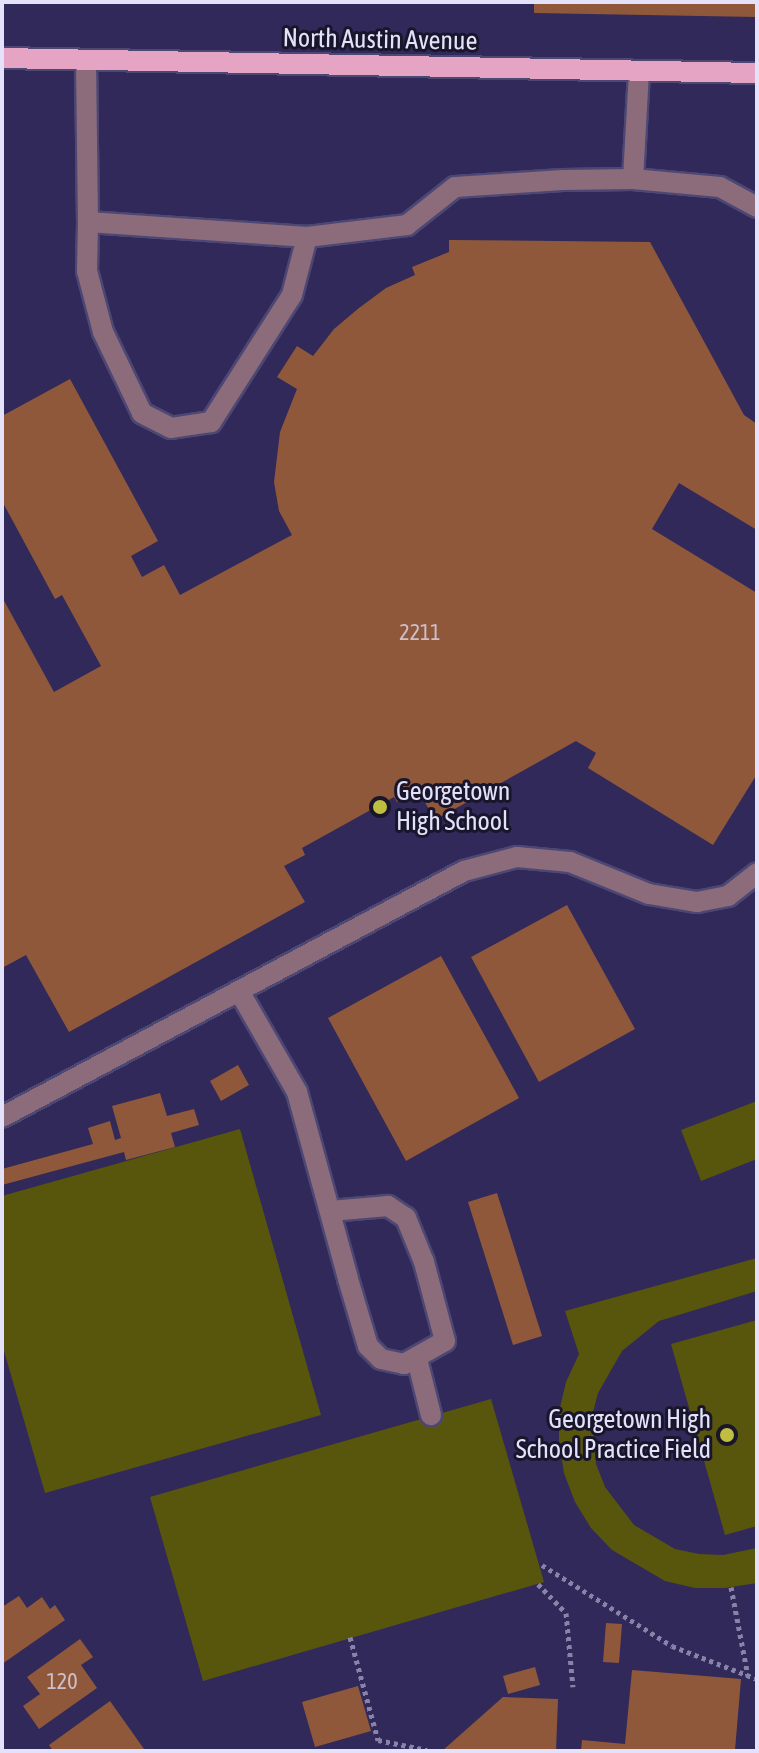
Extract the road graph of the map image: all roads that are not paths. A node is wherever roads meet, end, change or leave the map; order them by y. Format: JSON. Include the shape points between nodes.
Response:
{"nodes":[{"id":1,"x":2,"y":58,"type":"edge"},
{"id":2,"x":86,"y":60,"type":"junction"},
{"id":3,"x":639,"y":71,"type":"junction"},
{"id":4,"x":757,"y":73,"type":"edge"},
{"id":5,"x":633,"y":179,"type":"junction"},
{"id":6,"x":757,"y":207,"type":"edge"},
{"id":7,"x":88,"y":222,"type":"junction"},
{"id":8,"x":307,"y":237,"type":"junction"},
{"id":9,"x":757,"y":873,"type":"edge"},
{"id":10,"x":239,"y":991,"type":"junction"},
{"id":11,"x":2,"y":1117,"type":"edge"},
{"id":12,"x":330,"y":1211,"type":"junction"},
{"id":13,"x":417,"y":1359,"type":"junction"},
{"id":14,"x":431,"y":1415,"type":"dead end"}],
"edges":[{"from":1,"to":2,"type":"main road","name":"North Austin Avenue"},
{"from":2,"to":3,"type":"main road","name":"North Austin Avenue"},
{"from":2,"to":7,"type":"lane"},
{"from":3,"to":4,"type":"main road","name":"North Austin Avenue"},
{"from":3,"to":5,"type":"lane"},
{"from":5,"to":6,"type":"lane","via":[[720,187]]},
{"from":5,"to":8,"type":"lane","via":[[455,187],[407,225]]},
{"from":7,"to":8,"type":"lane"},
{"from":7,"to":8,"type":"lane","via":[[87,271],[103,332],[142,413],[171,428],[211,422],[292,295]]},
{"from":9,"to":10,"type":"lane","via":[[728,896],[697,902],[649,894],[570,862],[517,857],[464,871]]},
{"from":10,"to":11,"type":"lane"},
{"from":10,"to":12,"type":"lane","via":[[297,1092]]},
{"from":12,"to":13,"type":"lane","via":[[368,1346],[381,1359],[404,1364]]},
{"from":12,"to":13,"type":"lane","via":[[388,1206],[406,1218],[445,1341]]},
{"from":13,"to":14,"type":"lane"}]}
